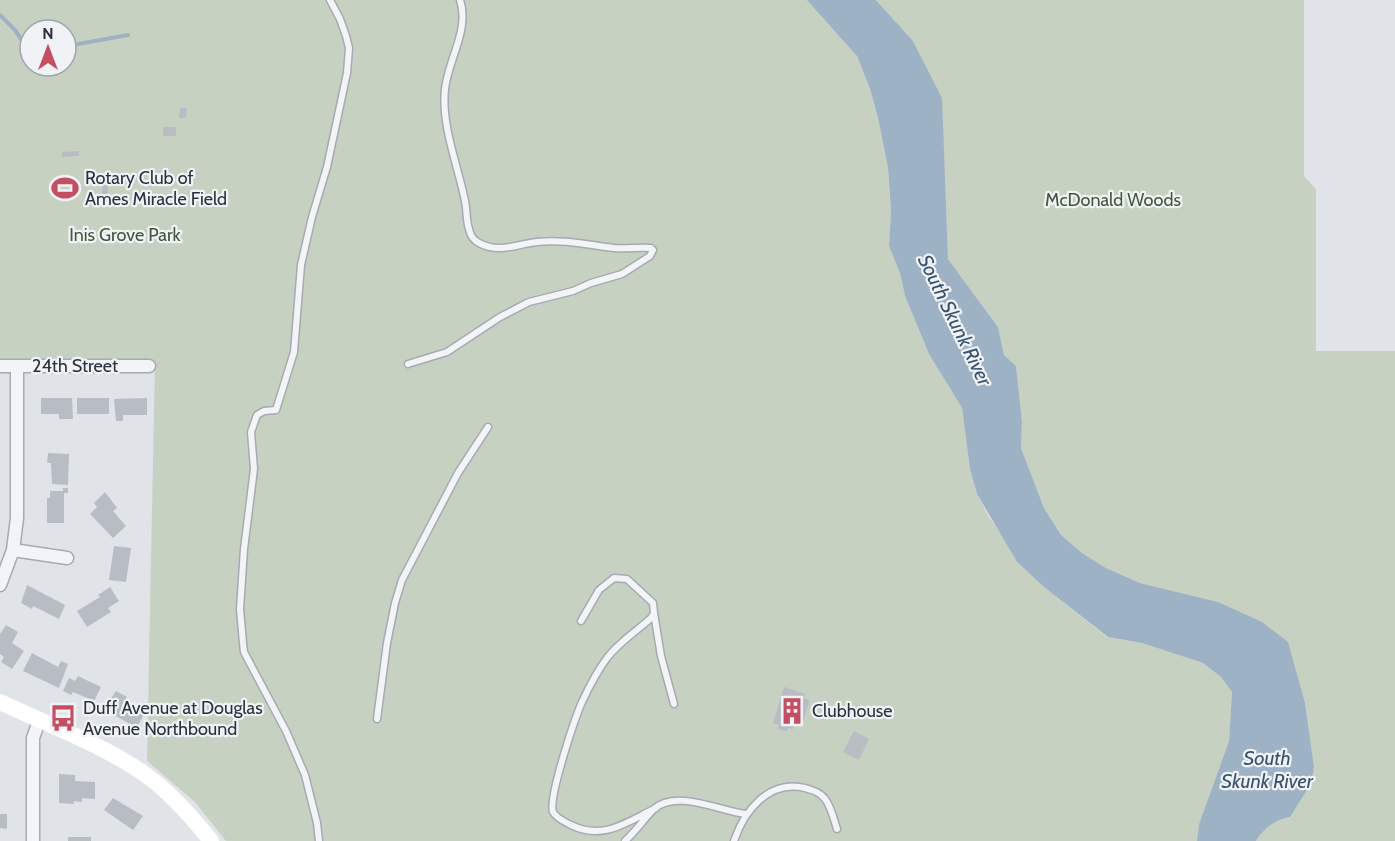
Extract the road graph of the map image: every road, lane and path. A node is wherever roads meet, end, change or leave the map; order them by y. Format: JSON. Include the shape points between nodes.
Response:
{"nodes":[{"id":1,"x":330,"y":0,"type":"edge"},
{"id":2,"x":460,"y":0,"type":"edge"},
{"id":3,"x":408,"y":364,"type":"dead end"},
{"id":4,"x":0,"y":366,"type":"edge"},
{"id":5,"x":17,"y":366,"type":"junction"},
{"id":6,"x":149,"y":366,"type":"dead end"},
{"id":7,"x":488,"y":427,"type":"dead end"},
{"id":8,"x":13,"y":550,"type":"junction"},
{"id":9,"x":68,"y":558,"type":"dead end"},
{"id":10,"x":0,"y":585,"type":"edge"},
{"id":11,"x":654,"y":613,"type":"junction"},
{"id":12,"x":581,"y":621,"type":"dead end"},
{"id":13,"x":0,"y":702,"type":"edge"},
{"id":14,"x":674,"y":704,"type":"dead end"},
{"id":15,"x":377,"y":719,"type":"dead end"},
{"id":16,"x":39,"y":721,"type":"junction"},
{"id":17,"x":656,"y":808,"type":"junction"},
{"id":18,"x":746,"y":814,"type":"junction"},
{"id":19,"x":837,"y":829,"type":"dead end"},
{"id":20,"x":33,"y":841,"type":"edge"},
{"id":21,"x":211,"y":841,"type":"edge"},
{"id":22,"x":319,"y":841,"type":"edge"},
{"id":23,"x":626,"y":841,"type":"edge"},
{"id":24,"x":734,"y":841,"type":"edge"}],
"edges":[{"from":1,"to":22,"type":"lane","via":[[349,48],[345,90],[301,265],[294,352],[276,410],[264,411],[253,422],[254,469],[240,609],[244,652],[286,731],[304,775]]},
{"from":2,"to":3,"type":"lane","via":[[462,26],[446,81],[444,104],[468,227],[475,240],[508,249],[560,241],[653,250],[622,274],[529,302],[447,352]]},
{"from":4,"to":5,"type":"street","name":"24th Street"},
{"from":5,"to":6,"type":"street","name":"24th Street"},
{"from":5,"to":8,"type":"street"},
{"from":7,"to":15,"type":"lane","via":[[458,473],[402,580],[394,603]]},
{"from":8,"to":9,"type":"street"},
{"from":8,"to":10,"type":"street"},
{"from":11,"to":12,"type":"lane","via":[[653,603],[627,579],[614,578],[599,590]]},
{"from":11,"to":14,"type":"lane"},
{"from":11,"to":17,"type":"lane","via":[[611,654],[584,699],[552,802],[553,812],[559,818],[592,832],[616,828]]},
{"from":13,"to":16,"type":"main road"},
{"from":16,"to":20,"type":"street","via":[[33,738]]},
{"from":16,"to":21,"type":"main road","via":[[108,753],[146,776],[172,797]]},
{"from":17,"to":18,"type":"lane","via":[[664,803],[690,801]]},
{"from":17,"to":23,"type":"lane"},
{"from":18,"to":19,"type":"lane","via":[[769,793],[801,787],[826,799]]},
{"from":18,"to":24,"type":"lane"}]}
